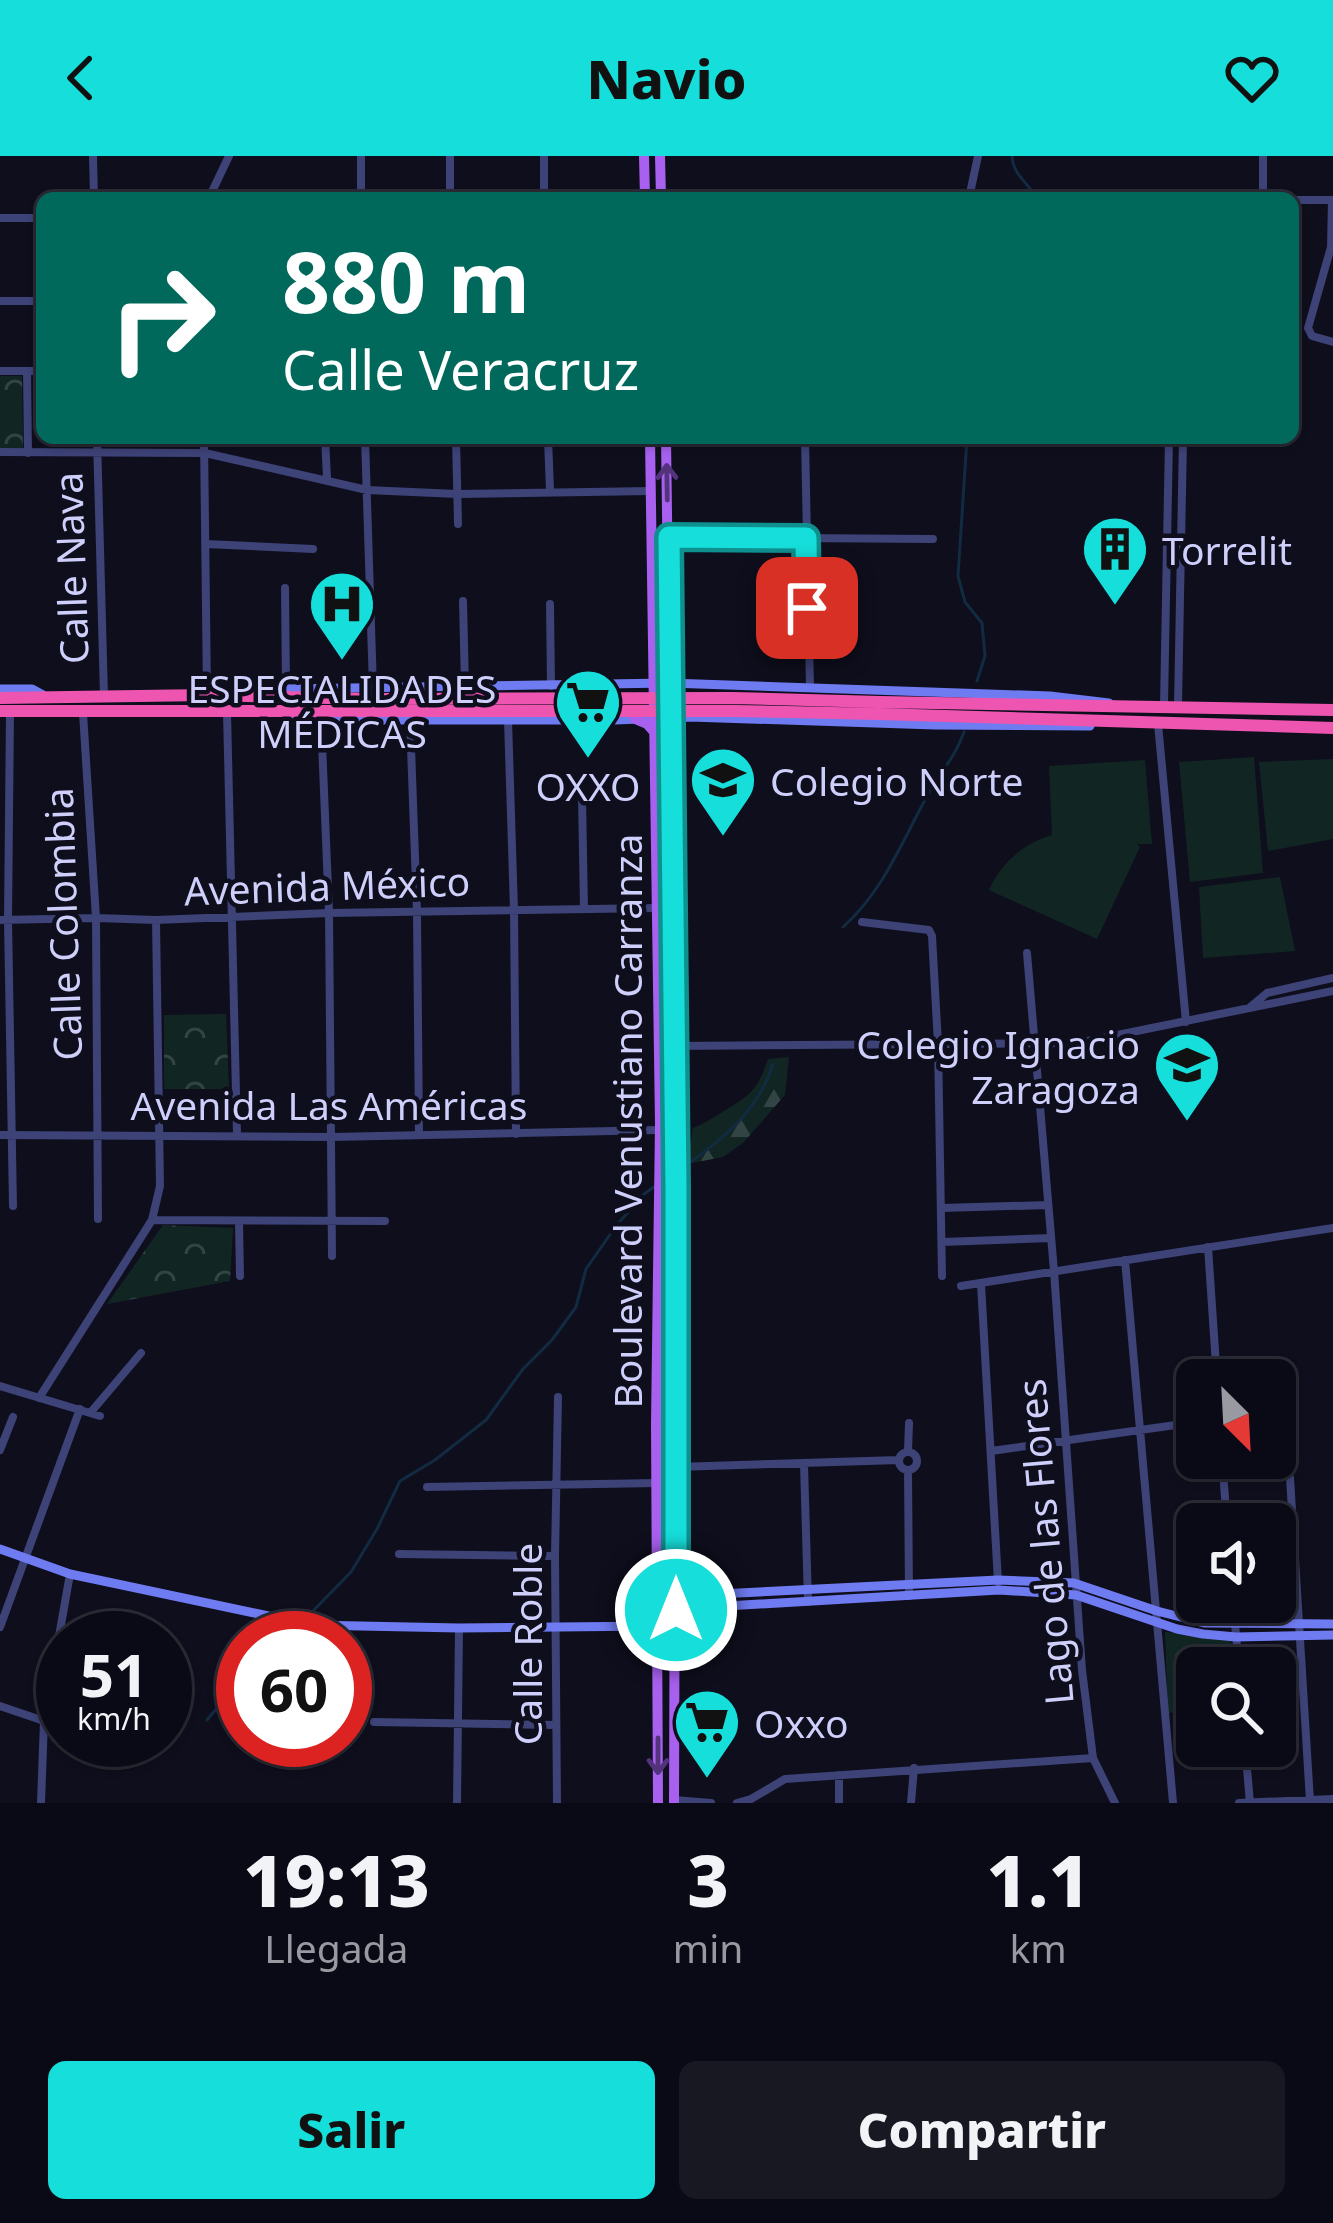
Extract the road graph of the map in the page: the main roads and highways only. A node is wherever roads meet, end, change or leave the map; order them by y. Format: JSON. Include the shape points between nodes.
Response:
{"nodes":[{"id":1,"x":644,"y":156,"type":"edge"},
{"id":2,"x":660,"y":156,"type":"edge"},
{"id":3,"x":645,"y":192,"type":"edge"},
{"id":4,"x":661,"y":192,"type":"edge"},
{"id":5,"x":650,"y":444,"type":"edge"},
{"id":6,"x":666,"y":444,"type":"edge"},
{"id":7,"x":372,"y":699,"type":"junction"},
{"id":8,"x":1171,"y":705,"type":"junction"},
{"id":9,"x":879,"y":708,"type":"junction"},
{"id":10,"x":2,"y":709,"type":"edge"},
{"id":11,"x":1333,"y":710,"type":"edge"},
{"id":12,"x":635,"y":719,"type":"road end"},
{"id":13,"x":1249,"y":726,"type":"junction"},
{"id":14,"x":1333,"y":728,"type":"edge"},
{"id":15,"x":655,"y":733,"type":"junction"},
{"id":16,"x":674,"y":1802,"type":"edge"},
{"id":17,"x":658,"y":1803,"type":"edge"}],
"edges":[{"from":1,"to":3,"type":"main road"},
{"from":2,"to":4,"type":"main road"},
{"from":5,"to":15,"type":"main road","name":"Boulevard Venustiano Carranza"},
{"from":16,"to":6,"type":"main road","name":"Boulevard Venustiano Carranza","one_way":true},
{"from":7,"to":9,"type":"highway","bridge":true},
{"from":7,"to":10,"type":"highway","via":[[287,712]]},
{"from":7,"to":10,"type":"highway","via":[[104,696]]},
{"from":8,"to":9,"type":"highway"},
{"from":8,"to":11,"type":"highway"},
{"from":8,"to":13,"type":"highway"},
{"from":9,"to":13,"type":"highway"},
{"from":12,"to":15,"type":"main road"},
{"from":13,"to":14,"type":"highway"},
{"from":15,"to":17,"type":"main road","name":"Boulevard Venustiano Carranza","one_way":true}]}
